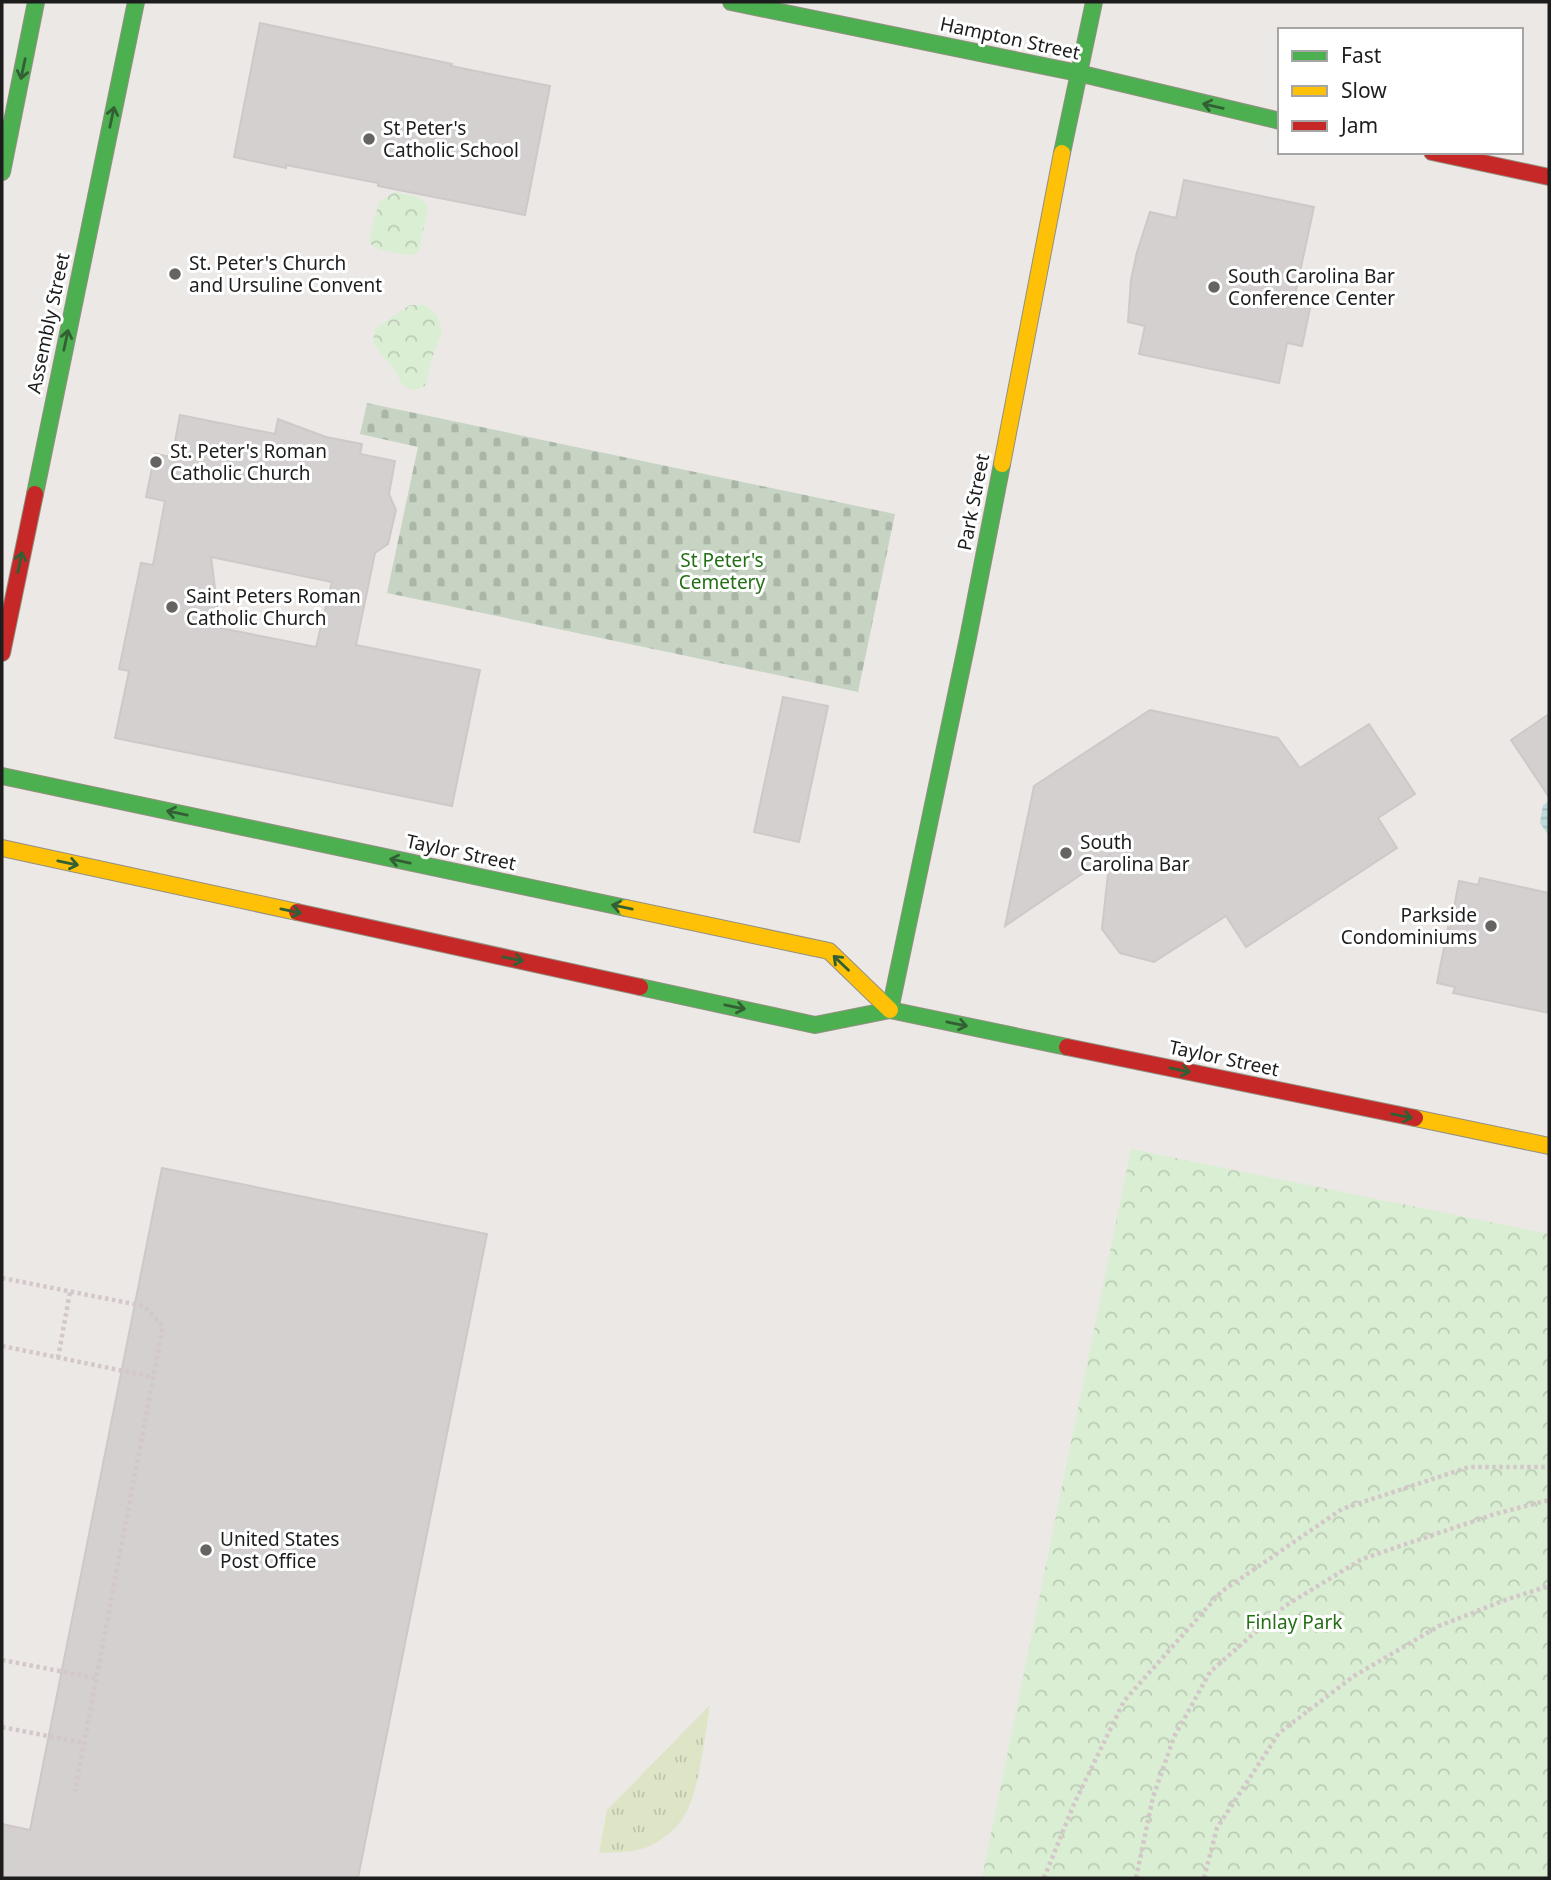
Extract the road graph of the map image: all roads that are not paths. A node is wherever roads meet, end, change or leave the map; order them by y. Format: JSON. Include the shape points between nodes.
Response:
{"nodes":[{"id":1,"x":36,"y":2,"type":"edge"},
{"id":2,"x":136,"y":2,"type":"edge"},
{"id":3,"x":732,"y":2,"type":"edge"},
{"id":4,"x":1094,"y":2,"type":"edge"},
{"id":5,"x":1078,"y":73,"type":"junction"},
{"id":6,"x":1278,"y":121,"type":"edge"},
{"id":7,"x":1441,"y":154,"type":"edge"},
{"id":8,"x":2,"y":172,"type":"edge"},
{"id":9,"x":1549,"y":177,"type":"edge"},
{"id":10,"x":2,"y":653,"type":"edge"},
{"id":11,"x":2,"y":776,"type":"edge"},
{"id":12,"x":2,"y":848,"type":"edge"},
{"id":13,"x":890,"y":1010,"type":"junction"},
{"id":14,"x":1549,"y":1146,"type":"edge"}],
"edges":[{"from":1,"to":8,"type":"main road","one_way":true},
{"from":10,"to":2,"type":"main road","name":"Assembly Street","one_way":true},
{"from":3,"to":5,"type":"main road","name":"Hampton Street"},
{"from":4,"to":5,"type":"main road","name":"Park Street"},
{"from":6,"to":5,"type":"main road","name":"Hampton Street","one_way":true},
{"from":5,"to":13,"type":"main road","name":"Park Street"},
{"from":7,"to":9,"type":"main road"},
{"from":13,"to":11,"type":"main road","name":"Taylor Street","one_way":true,"via":[[829,951]]},
{"from":12,"to":13,"type":"main road","name":"Taylor Street","one_way":true,"via":[[815,1025]]},
{"from":13,"to":14,"type":"main road","name":"Taylor Street","one_way":true}]}
